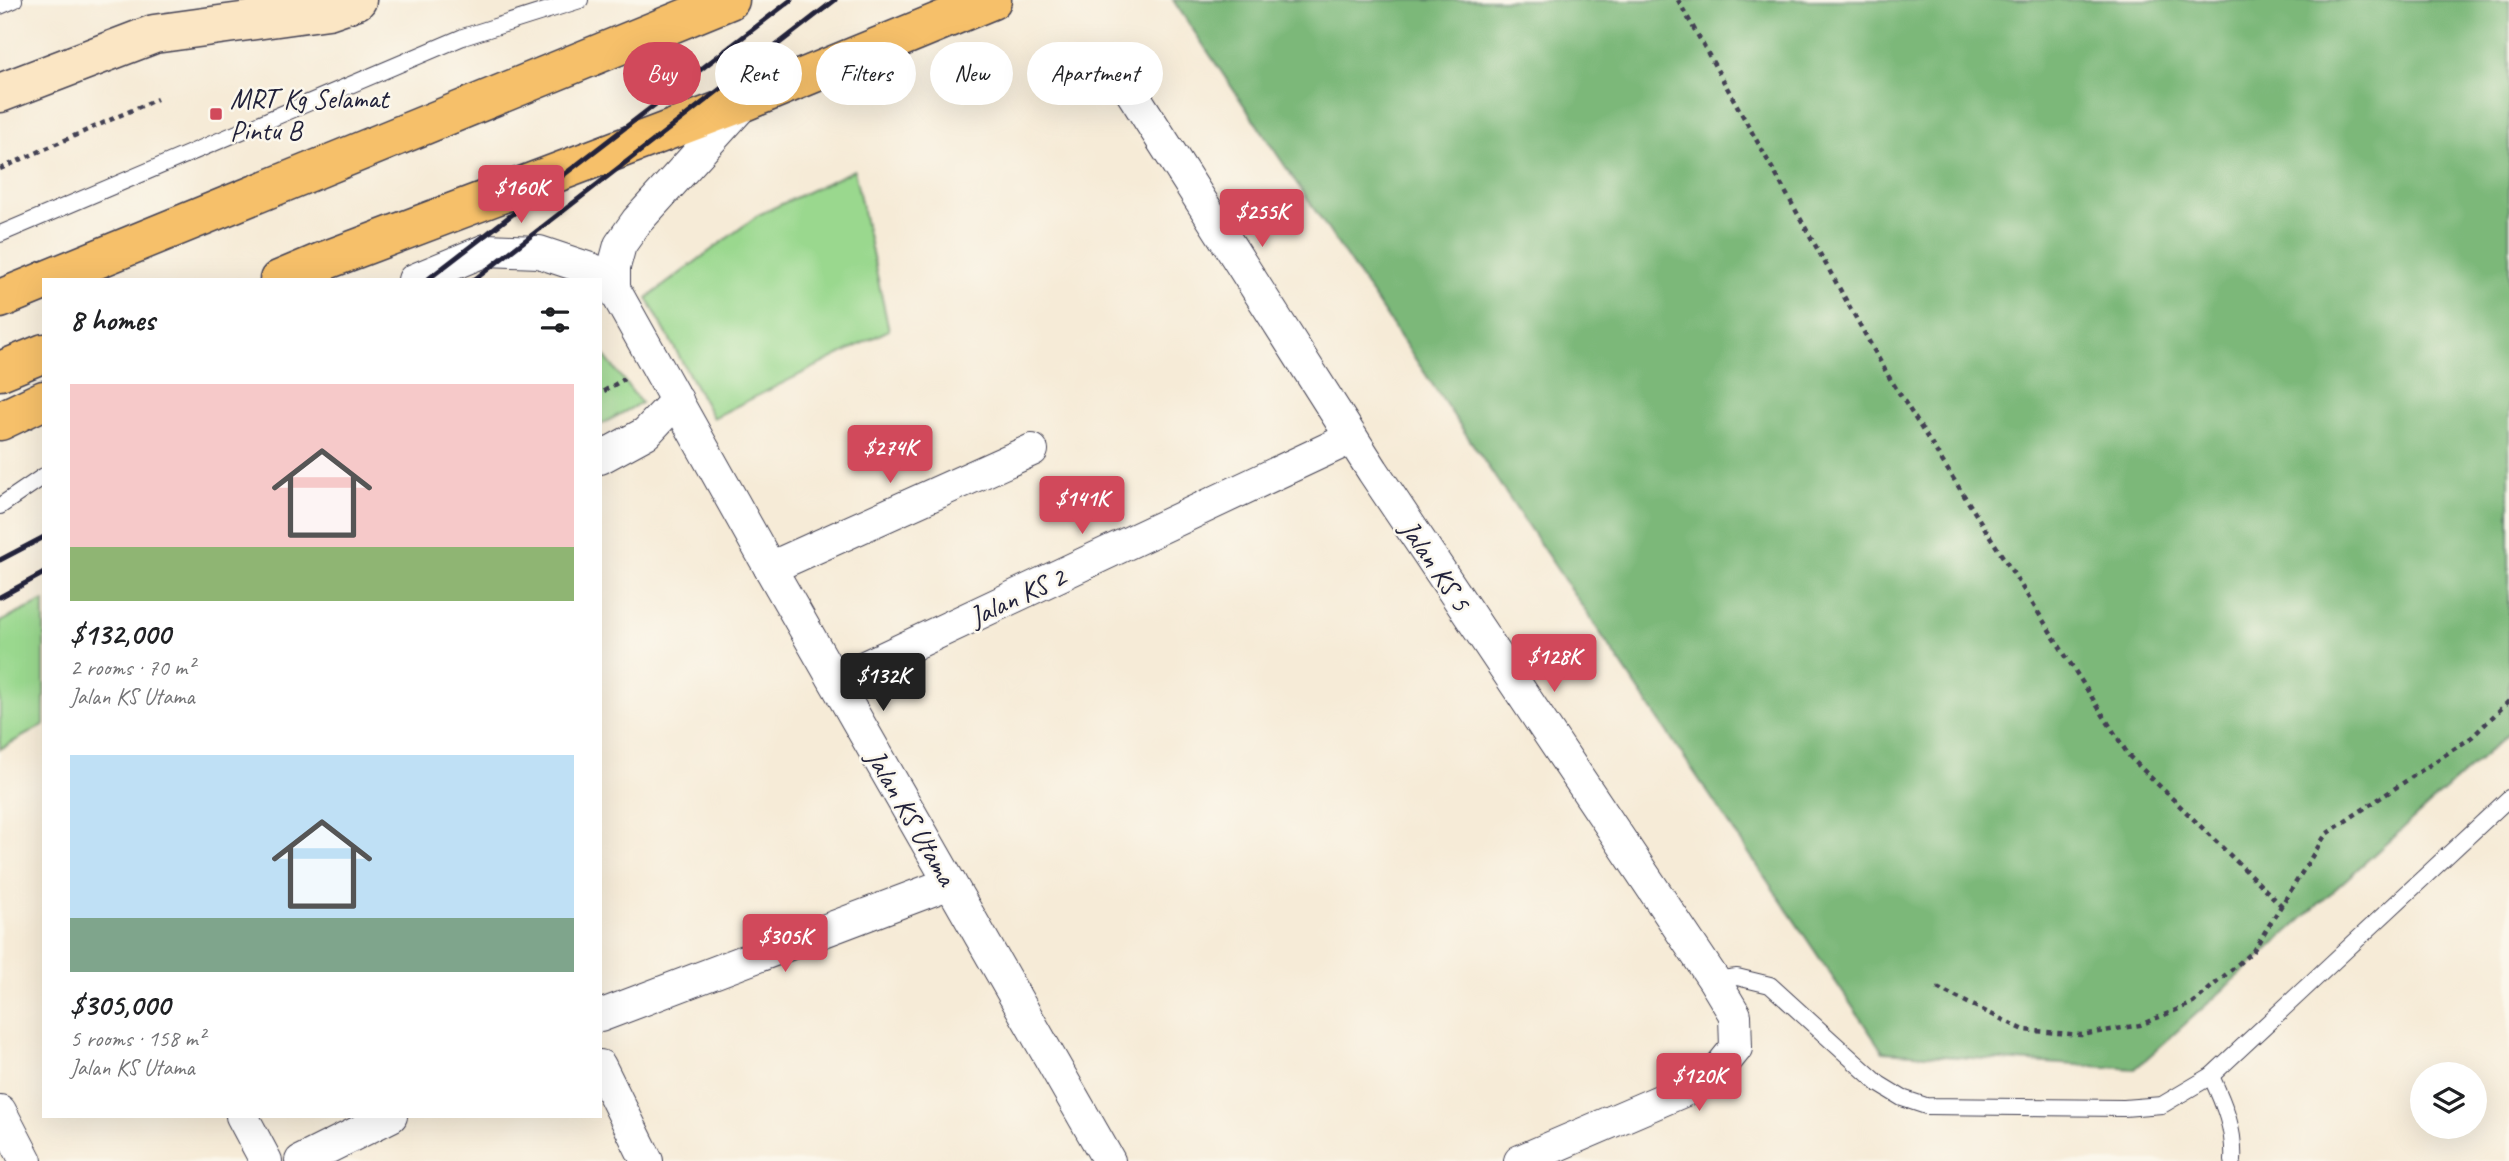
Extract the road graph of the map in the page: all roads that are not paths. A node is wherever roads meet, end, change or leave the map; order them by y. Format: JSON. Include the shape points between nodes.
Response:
{"nodes":[{"id":1,"x":14,"y":0,"type":"edge"},
{"id":2,"x":357,"y":0,"type":"edge"},
{"id":3,"x":580,"y":0,"type":"edge"},
{"id":4,"x":730,"y":0,"type":"edge"},
{"id":5,"x":992,"y":0,"type":"edge"},
{"id":6,"x":0,"y":6,"type":"edge"},
{"id":7,"x":802,"y":78,"type":"edge"},
{"id":8,"x":0,"y":93,"type":"edge"},
{"id":9,"x":735,"y":105,"type":"edge"},
{"id":10,"x":742,"y":105,"type":"edge"},
{"id":11,"x":1140,"y":105,"type":"edge"},
{"id":12,"x":0,"y":234,"type":"edge"},
{"id":13,"x":50,"y":278,"type":"edge"},
{"id":14,"x":284,"y":278,"type":"edge"},
{"id":15,"x":419,"y":278,"type":"edge"},
{"id":16,"x":602,"y":278,"type":"edge"},
{"id":17,"x":602,"y":278,"type":"edge"},
{"id":18,"x":42,"y":281,"type":"edge"},
{"id":19,"x":614,"y":289,"type":"junction"},
{"id":20,"x":0,"y":299,"type":"edge"},
{"id":21,"x":42,"y":354,"type":"edge"},
{"id":22,"x":0,"y":371,"type":"edge"},
{"id":23,"x":677,"y":400,"type":"junction"},
{"id":24,"x":42,"y":401,"type":"edge"},
{"id":25,"x":0,"y":421,"type":"edge"},
{"id":26,"x":1351,"y":438,"type":"junction"},
{"id":27,"x":1032,"y":450,"type":"dead end"},
{"id":28,"x":602,"y":457,"type":"edge"},
{"id":29,"x":42,"y":478,"type":"edge"},
{"id":30,"x":0,"y":506,"type":"edge"},
{"id":31,"x":770,"y":568,"type":"junction"},
{"id":32,"x":835,"y":681,"type":"junction"},
{"id":33,"x":2509,"y":798,"type":"edge"},
{"id":34,"x":950,"y":883,"type":"junction"},
{"id":35,"x":1714,"y":979,"type":"junction"},
{"id":36,"x":602,"y":1015,"type":"edge"},
{"id":37,"x":602,"y":1070,"type":"edge"},
{"id":38,"x":2211,"y":1076,"type":"junction"},
{"id":39,"x":0,"y":1111,"type":"edge"},
{"id":40,"x":243,"y":1118,"type":"edge"},
{"id":41,"x":387,"y":1118,"type":"edge"},
{"id":42,"x":26,"y":1161,"type":"edge"},
{"id":43,"x":266,"y":1161,"type":"edge"},
{"id":44,"x":301,"y":1161,"type":"edge"},
{"id":45,"x":647,"y":1161,"type":"edge"},
{"id":46,"x":1108,"y":1161,"type":"edge"},
{"id":47,"x":1520,"y":1161,"type":"edge"},
{"id":48,"x":2233,"y":1161,"type":"edge"}],
"edges":[{"from":1,"to":6,"type":"lane"},
{"from":2,"to":8,"type":"street","via":[[328,9],[155,34]]},
{"from":3,"to":12,"type":"lane","via":[[463,37]]},
{"from":4,"to":13,"type":"highway"},
{"from":5,"to":7,"type":"highway"},
{"from":9,"to":14,"type":"highway"},
{"from":10,"to":19,"type":"street","via":[[620,245]]},
{"from":11,"to":26,"type":"street","name":"Jalan KS 5"},
{"from":15,"to":17,"type":"street","via":[[486,250],[539,252],[593,270]]},
{"from":16,"to":19,"type":"street"},
{"from":18,"to":20,"type":"highway"},
{"from":19,"to":23,"type":"street","name":"Jalan KS Utama"},
{"from":21,"to":22,"type":"highway"},
{"from":23,"to":28,"type":"street","via":[[646,433]]},
{"from":23,"to":31,"type":"street","name":"Jalan KS Utama"},
{"from":24,"to":25,"type":"highway"},
{"from":26,"to":32,"type":"street","name":"Jalan KS 2"},
{"from":26,"to":35,"type":"street","name":"Jalan KS 5"},
{"from":27,"to":31,"type":"street"},
{"from":29,"to":30,"type":"lane"},
{"from":31,"to":32,"type":"street","name":"Jalan KS Utama"},
{"from":32,"to":34,"type":"street","name":"Jalan KS Utama"},
{"from":33,"to":38,"type":"lane"},
{"from":34,"to":36,"type":"street"},
{"from":34,"to":46,"type":"street","name":"Jalan KS Utama"},
{"from":35,"to":38,"type":"lane","via":[[1737,977],[1770,985],[1879,1083],[1926,1106],[2162,1105]]},
{"from":35,"to":47,"type":"street","name":"Jalan KS 5","via":[[1735,1015],[1736,1048],[1711,1079]]},
{"from":37,"to":45,"type":"street"},
{"from":38,"to":48,"type":"lane","via":[[2228,1113]]},
{"from":39,"to":42,"type":"street"},
{"from":40,"to":43,"type":"street"},
{"from":41,"to":44,"type":"street"}]}
